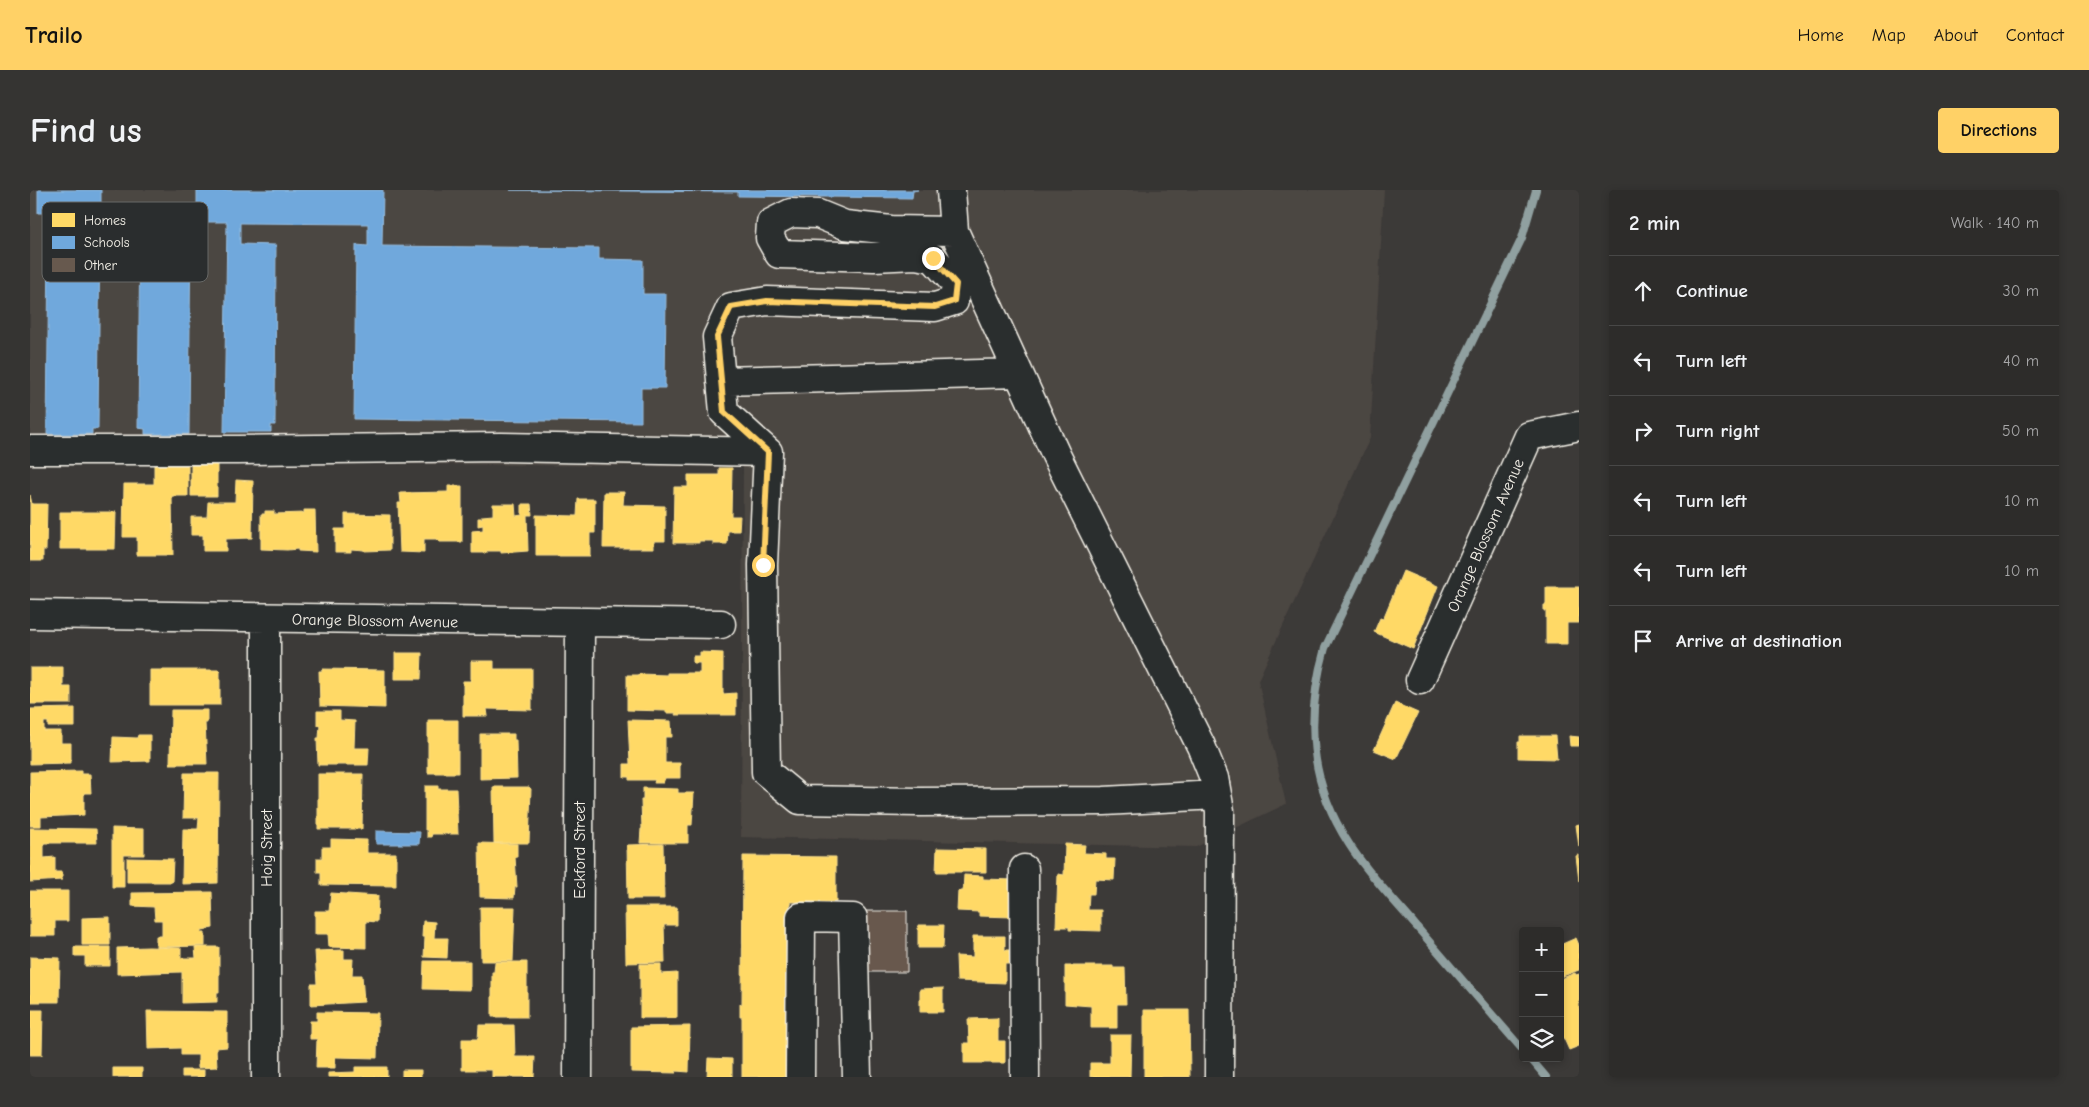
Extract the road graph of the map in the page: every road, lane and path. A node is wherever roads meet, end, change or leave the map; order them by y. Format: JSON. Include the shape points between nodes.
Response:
{"nodes":[{"id":1,"x":951,"y":190,"type":"edge"},
{"id":2,"x":954,"y":231,"type":"junction"},
{"id":3,"x":1018,"y":373,"type":"junction"},
{"id":4,"x":721,"y":381,"type":"junction"},
{"id":5,"x":1579,"y":426,"type":"edge"},
{"id":6,"x":30,"y":450,"type":"edge"},
{"id":7,"x":768,"y":452,"type":"junction"},
{"id":8,"x":30,"y":614,"type":"edge"},
{"id":9,"x":266,"y":619,"type":"junction"},
{"id":10,"x":580,"y":622,"type":"junction"},
{"id":11,"x":721,"y":624,"type":"dead end"},
{"id":12,"x":1420,"y":680,"type":"dead end"},
{"id":13,"x":1217,"y":795,"type":"junction"},
{"id":14,"x":1024,"y":869,"type":"dead end"},
{"id":15,"x":266,"y":1077,"type":"edge"},
{"id":16,"x":578,"y":1077,"type":"edge"},
{"id":17,"x":800,"y":1077,"type":"edge"},
{"id":18,"x":857,"y":1077,"type":"edge"},
{"id":19,"x":1025,"y":1077,"type":"edge"},
{"id":20,"x":1219,"y":1077,"type":"edge"}],
"edges":[{"from":1,"to":2,"type":"street"},
{"from":2,"to":3,"type":"street"},
{"from":2,"to":4,"type":"street","via":[[845,225],[818,214],[791,213],[771,223],[770,238],[779,254],[874,258],[915,255],[933,258],[956,284],[954,301],[935,307],[767,301],[731,307],[717,337]]},
{"from":3,"to":4,"type":"street"},
{"from":3,"to":13,"type":"street","via":[[1201,746]]},
{"from":4,"to":7,"type":"street","via":[[724,412]]},
{"from":5,"to":12,"type":"street","name":"Orange Blossom Avenue","via":[[1528,436]]},
{"from":6,"to":7,"type":"street","via":[[501,447]]},
{"from":7,"to":13,"type":"street","via":[[763,565],[766,772],[800,800],[1084,801]]},
{"from":8,"to":9,"type":"street","name":"Orange Blossom Avenue"},
{"from":9,"to":10,"type":"street","name":"Orange Blossom Avenue"},
{"from":9,"to":15,"type":"street","name":"Hoig Street"},
{"from":10,"to":11,"type":"street","name":"Orange Blossom Avenue"},
{"from":10,"to":16,"type":"street","name":"Eckford Street"},
{"from":13,"to":20,"type":"street","via":[[1220,811]]},
{"from":14,"to":19,"type":"street"},
{"from":17,"to":18,"type":"street","via":[[801,917],[853,918]]}]}
